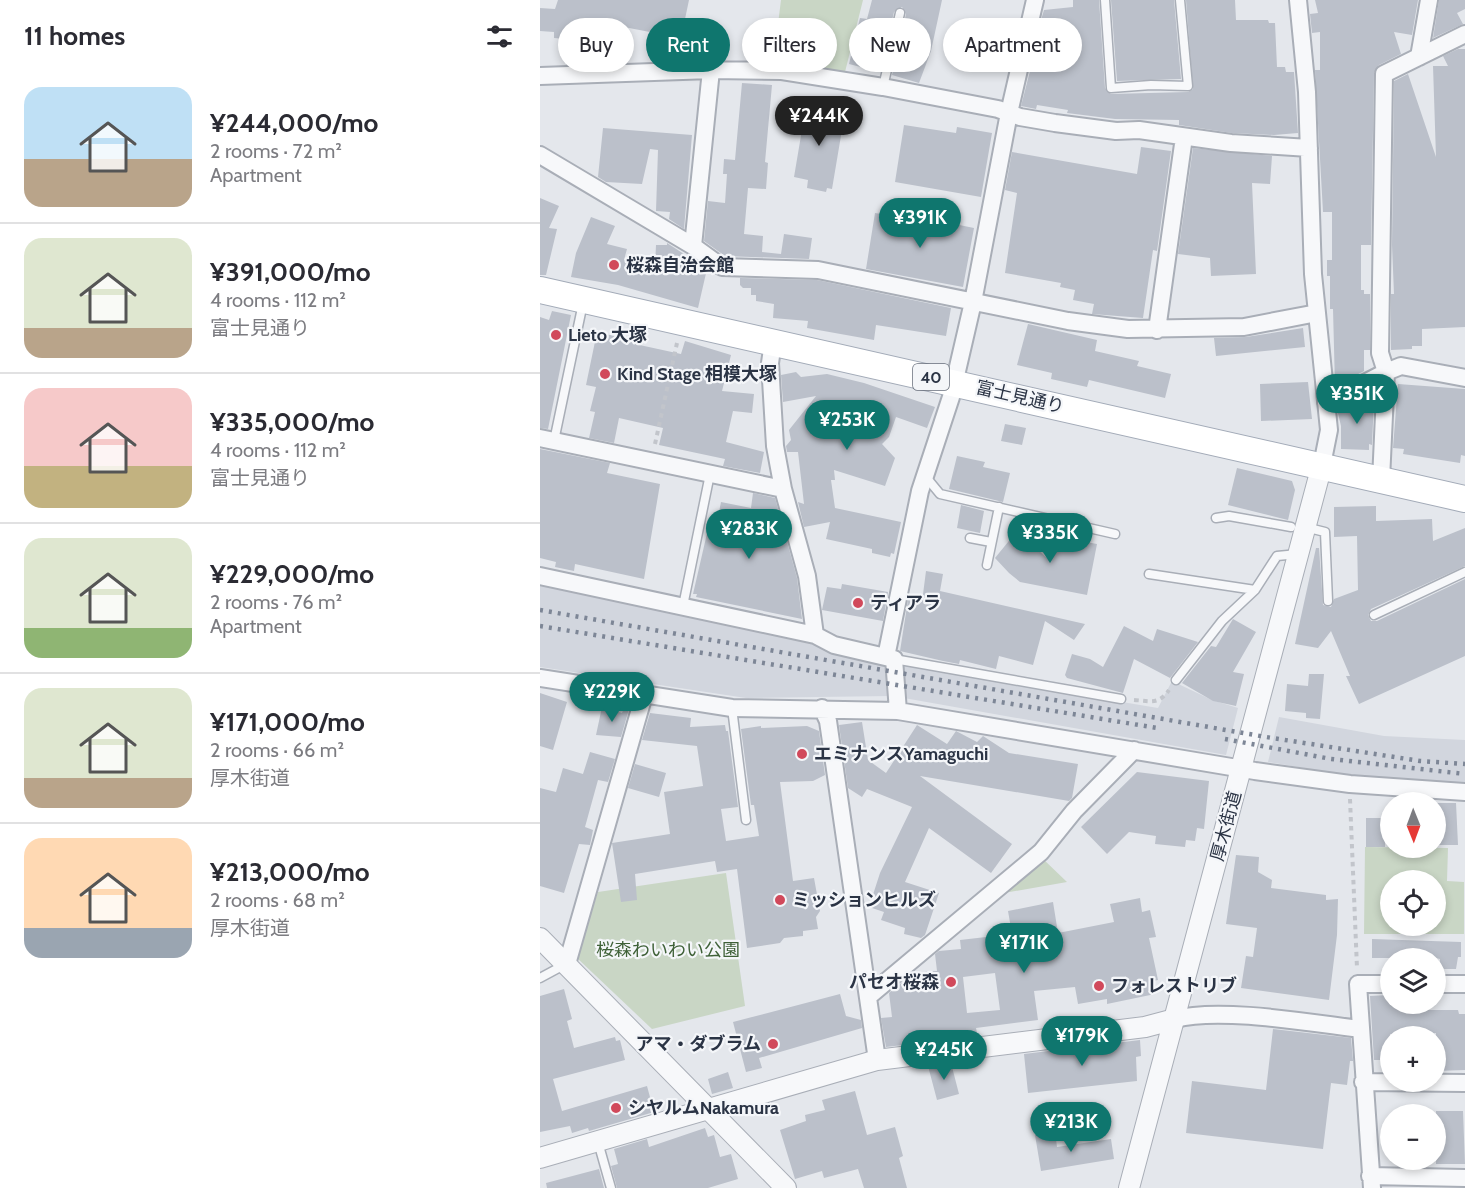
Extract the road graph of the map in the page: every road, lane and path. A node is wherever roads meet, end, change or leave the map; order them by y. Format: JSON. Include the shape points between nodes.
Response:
{"nodes":[{"id":1,"x":1035,"y":0,"type":"edge"},
{"id":2,"x":1105,"y":0,"type":"edge"},
{"id":3,"x":1180,"y":0,"type":"edge"},
{"id":4,"x":1298,"y":0,"type":"edge"},
{"id":5,"x":1429,"y":0,"type":"edge"},
{"id":6,"x":900,"y":13,"type":"dead end"},
{"id":7,"x":1465,"y":34,"type":"edge"},
{"id":8,"x":1419,"y":57,"type":"junction"},
{"id":9,"x":730,"y":71,"type":"edge"},
{"id":10,"x":654,"y":72,"type":"edge"},
{"id":11,"x":711,"y":72,"type":"edge"},
{"id":12,"x":540,"y":76,"type":"edge"},
{"id":13,"x":883,"y":87,"type":"junction"},
{"id":14,"x":1009,"y":113,"type":"junction"},
{"id":15,"x":1184,"y":137,"type":"junction"},
{"id":16,"x":1309,"y":148,"type":"junction"},
{"id":17,"x":540,"y":155,"type":"edge"},
{"id":18,"x":693,"y":246,"type":"junction"},
{"id":19,"x":540,"y":290,"type":"edge"},
{"id":20,"x":584,"y":299,"type":"junction"},
{"id":21,"x":973,"y":302,"type":"junction"},
{"id":22,"x":1317,"y":313,"type":"junction"},
{"id":23,"x":1157,"y":330,"type":"junction"},
{"id":24,"x":679,"y":334,"type":"dead end"},
{"id":25,"x":773,"y":342,"type":"junction"},
{"id":26,"x":1386,"y":372,"type":"junction"},
{"id":27,"x":1465,"y":378,"type":"edge"},
{"id":28,"x":954,"y":382,"type":"junction"},
{"id":29,"x":1326,"y":403,"type":"junction"},
{"id":30,"x":547,"y":439,"type":"edge"},
{"id":31,"x":651,"y":461,"type":"junction"},
{"id":32,"x":1322,"y":465,"type":"junction"},
{"id":33,"x":710,"y":474,"type":"junction"},
{"id":34,"x":926,"y":477,"type":"junction"},
{"id":35,"x":1381,"y":480,"type":"junction"},
{"id":36,"x":783,"y":489,"type":"junction"},
{"id":37,"x":1465,"y":499,"type":"edge"},
{"id":38,"x":999,"y":507,"type":"junction"},
{"id":39,"x":1216,"y":518,"type":"dead end"},
{"id":40,"x":1298,"y":527,"type":"junction"},
{"id":41,"x":1115,"y":534,"type":"dead end"},
{"id":42,"x":970,"y":538,"type":"dead end"},
{"id":43,"x":991,"y":542,"type":"junction"},
{"id":44,"x":1298,"y":555,"type":"junction"},
{"id":45,"x":987,"y":565,"type":"dead end"},
{"id":46,"x":1465,"y":572,"type":"edge"},
{"id":47,"x":1149,"y":574,"type":"dead end"},
{"id":48,"x":540,"y":576,"type":"edge"},
{"id":49,"x":1255,"y":590,"type":"junction"},
{"id":50,"x":1328,"y":600,"type":"dead end"},
{"id":51,"x":683,"y":606,"type":"junction"},
{"id":52,"x":1374,"y":615,"type":"dead end"},
{"id":53,"x":815,"y":635,"type":"junction"},
{"id":54,"x":890,"y":658,"type":"junction"},
{"id":55,"x":540,"y":678,"type":"edge"},
{"id":56,"x":1176,"y":680,"type":"dead end"},
{"id":57,"x":644,"y":695,"type":"junction"},
{"id":58,"x":1121,"y":699,"type":"joint"},
{"id":59,"x":1156,"y":702,"type":"dead end"},
{"id":60,"x":732,"y":708,"type":"junction"},
{"id":61,"x":822,"y":708,"type":"junction"},
{"id":62,"x":898,"y":711,"type":"junction"},
{"id":63,"x":1134,"y":750,"type":"junction"},
{"id":64,"x":1241,"y":768,"type":"junction"},
{"id":65,"x":1350,"y":784,"type":"junction"},
{"id":66,"x":1465,"y":792,"type":"edge"},
{"id":67,"x":746,"y":820,"type":"dead end"},
{"id":68,"x":540,"y":938,"type":"edge"},
{"id":69,"x":567,"y":964,"type":"junction"},
{"id":70,"x":540,"y":978,"type":"edge"},
{"id":71,"x":1358,"y":984,"type":"junction"},
{"id":72,"x":1380,"y":984,"type":"edge"},
{"id":73,"x":1446,"y":984,"type":"edge"},
{"id":74,"x":1465,"y":984,"type":"edge"},
{"id":75,"x":869,"y":996,"type":"junction"},
{"id":76,"x":1175,"y":1019,"type":"junction"},
{"id":77,"x":1360,"y":1029,"type":"junction"},
{"id":78,"x":877,"y":1060,"type":"junction"},
{"id":79,"x":1363,"y":1082,"type":"junction"},
{"id":80,"x":1465,"y":1083,"type":"edge"},
{"id":81,"x":710,"y":1110,"type":"junction"},
{"id":82,"x":598,"y":1141,"type":"junction"},
{"id":83,"x":540,"y":1158,"type":"edge"},
{"id":84,"x":1465,"y":1178,"type":"edge"},
{"id":85,"x":1371,"y":1182,"type":"edge"},
{"id":86,"x":610,"y":1188,"type":"edge"},
{"id":87,"x":786,"y":1188,"type":"edge"},
{"id":88,"x":1129,"y":1188,"type":"edge"}],
"edges":[{"from":1,"to":14,"type":"street"},
{"from":2,"to":3,"type":"lane","via":[[1111,88],[1188,86]]},
{"from":4,"to":16,"type":"street"},
{"from":5,"to":8,"type":"street"},
{"from":6,"to":13,"type":"lane"},
{"from":7,"to":8,"type":"street"},
{"from":8,"to":26,"type":"street","via":[[1384,74],[1380,353]]},
{"from":9,"to":13,"type":"street","via":[[782,72]]},
{"from":10,"to":12,"type":"street"},
{"from":11,"to":18,"type":"street"},
{"from":13,"to":14,"type":"street"},
{"from":14,"to":15,"type":"street","via":[[1055,123]]},
{"from":14,"to":21,"type":"street"},
{"from":15,"to":16,"type":"street"},
{"from":15,"to":23,"type":"street"},
{"from":16,"to":22,"type":"street"},
{"from":17,"to":18,"type":"street"},
{"from":18,"to":21,"type":"street","via":[[722,267],[818,270]]},
{"from":19,"to":20,"type":"main road","name":"富士見通り","number":"40"},
{"from":20,"to":25,"type":"main road","name":"富士見通り","number":"40"},
{"from":20,"to":30,"type":"lane"},
{"from":21,"to":23,"type":"street","via":[[1068,321]]},
{"from":21,"to":28,"type":"street"},
{"from":22,"to":23,"type":"street","via":[[1244,327]]},
{"from":22,"to":29,"type":"street"},
{"from":24,"to":31,"type":"path"},
{"from":25,"to":28,"type":"main road","name":"富士見通り","number":"40"},
{"from":25,"to":36,"type":"street","via":[[770,363],[775,446]]},
{"from":26,"to":27,"type":"street","via":[[1401,366]]},
{"from":26,"to":29,"type":"street"},
{"from":26,"to":35,"type":"street"},
{"from":28,"to":32,"type":"main road","name":"富士見通り","number":"40"},
{"from":28,"to":34,"type":"street"},
{"from":29,"to":32,"type":"street","via":[[1329,430]]},
{"from":30,"to":31,"type":"street"},
{"from":31,"to":33,"type":"street"},
{"from":32,"to":35,"type":"main road","name":"富士見通り","number":"40"},
{"from":32,"to":40,"type":"street","name":"厚木街道"},
{"from":33,"to":36,"type":"street"},
{"from":33,"to":51,"type":"lane"},
{"from":34,"to":38,"type":"lane","via":[[940,494]]},
{"from":34,"to":54,"type":"street","via":[[920,491]]},
{"from":35,"to":37,"type":"main road","name":"富士見通り","number":"40"},
{"from":36,"to":53,"type":"street","via":[[807,576]]},
{"from":38,"to":41,"type":"lane"},
{"from":38,"to":43,"type":"lane"},
{"from":39,"to":40,"type":"lane","via":[[1229,516]]},
{"from":40,"to":44,"type":"street","name":"厚木街道"},
{"from":40,"to":50,"type":"lane","via":[[1325,532]]},
{"from":42,"to":43,"type":"lane"},
{"from":43,"to":45,"type":"lane"},
{"from":44,"to":49,"type":"lane","via":[[1277,556]]},
{"from":44,"to":64,"type":"street","name":"厚木街道"},
{"from":46,"to":52,"type":"lane"},
{"from":47,"to":49,"type":"lane"},
{"from":48,"to":51,"type":"street"},
{"from":49,"to":56,"type":"lane","via":[[1222,621]]},
{"from":51,"to":53,"type":"street"},
{"from":53,"to":54,"type":"street","via":[[834,645]]},
{"from":54,"to":58,"type":"lane"},
{"from":54,"to":62,"type":"street"},
{"from":55,"to":57,"type":"street"},
{"from":57,"to":60,"type":"street"},
{"from":57,"to":69,"type":"street"},
{"from":58,"to":59,"type":"path"},
{"from":60,"to":61,"type":"street"},
{"from":60,"to":67,"type":"lane"},
{"from":61,"to":62,"type":"street"},
{"from":61,"to":75,"type":"street","via":[[828,722]]},
{"from":62,"to":63,"type":"street"},
{"from":63,"to":64,"type":"street"},
{"from":63,"to":75,"type":"street","via":[[1074,811],[1041,852]]},
{"from":64,"to":65,"type":"street"},
{"from":64,"to":76,"type":"street","name":"厚木街道"},
{"from":65,"to":66,"type":"street"},
{"from":65,"to":71,"type":"path"},
{"from":68,"to":69,"type":"street"},
{"from":69,"to":70,"type":"lane"},
{"from":69,"to":81,"type":"street"},
{"from":71,"to":72,"type":"street"},
{"from":71,"to":77,"type":"street"},
{"from":73,"to":74,"type":"street"},
{"from":75,"to":78,"type":"street"},
{"from":76,"to":77,"type":"street","via":[[1191,1015],[1262,1018]]},
{"from":76,"to":78,"type":"street","via":[[1145,1027]]},
{"from":76,"to":88,"type":"street","name":"厚木街道"},
{"from":77,"to":79,"type":"street"},
{"from":78,"to":81,"type":"street"},
{"from":79,"to":80,"type":"street"},
{"from":79,"to":85,"type":"street"},
{"from":81,"to":82,"type":"street"},
{"from":81,"to":87,"type":"street"},
{"from":82,"to":83,"type":"street"},
{"from":82,"to":86,"type":"lane"},
{"from":84,"to":85,"type":"street"}]}
